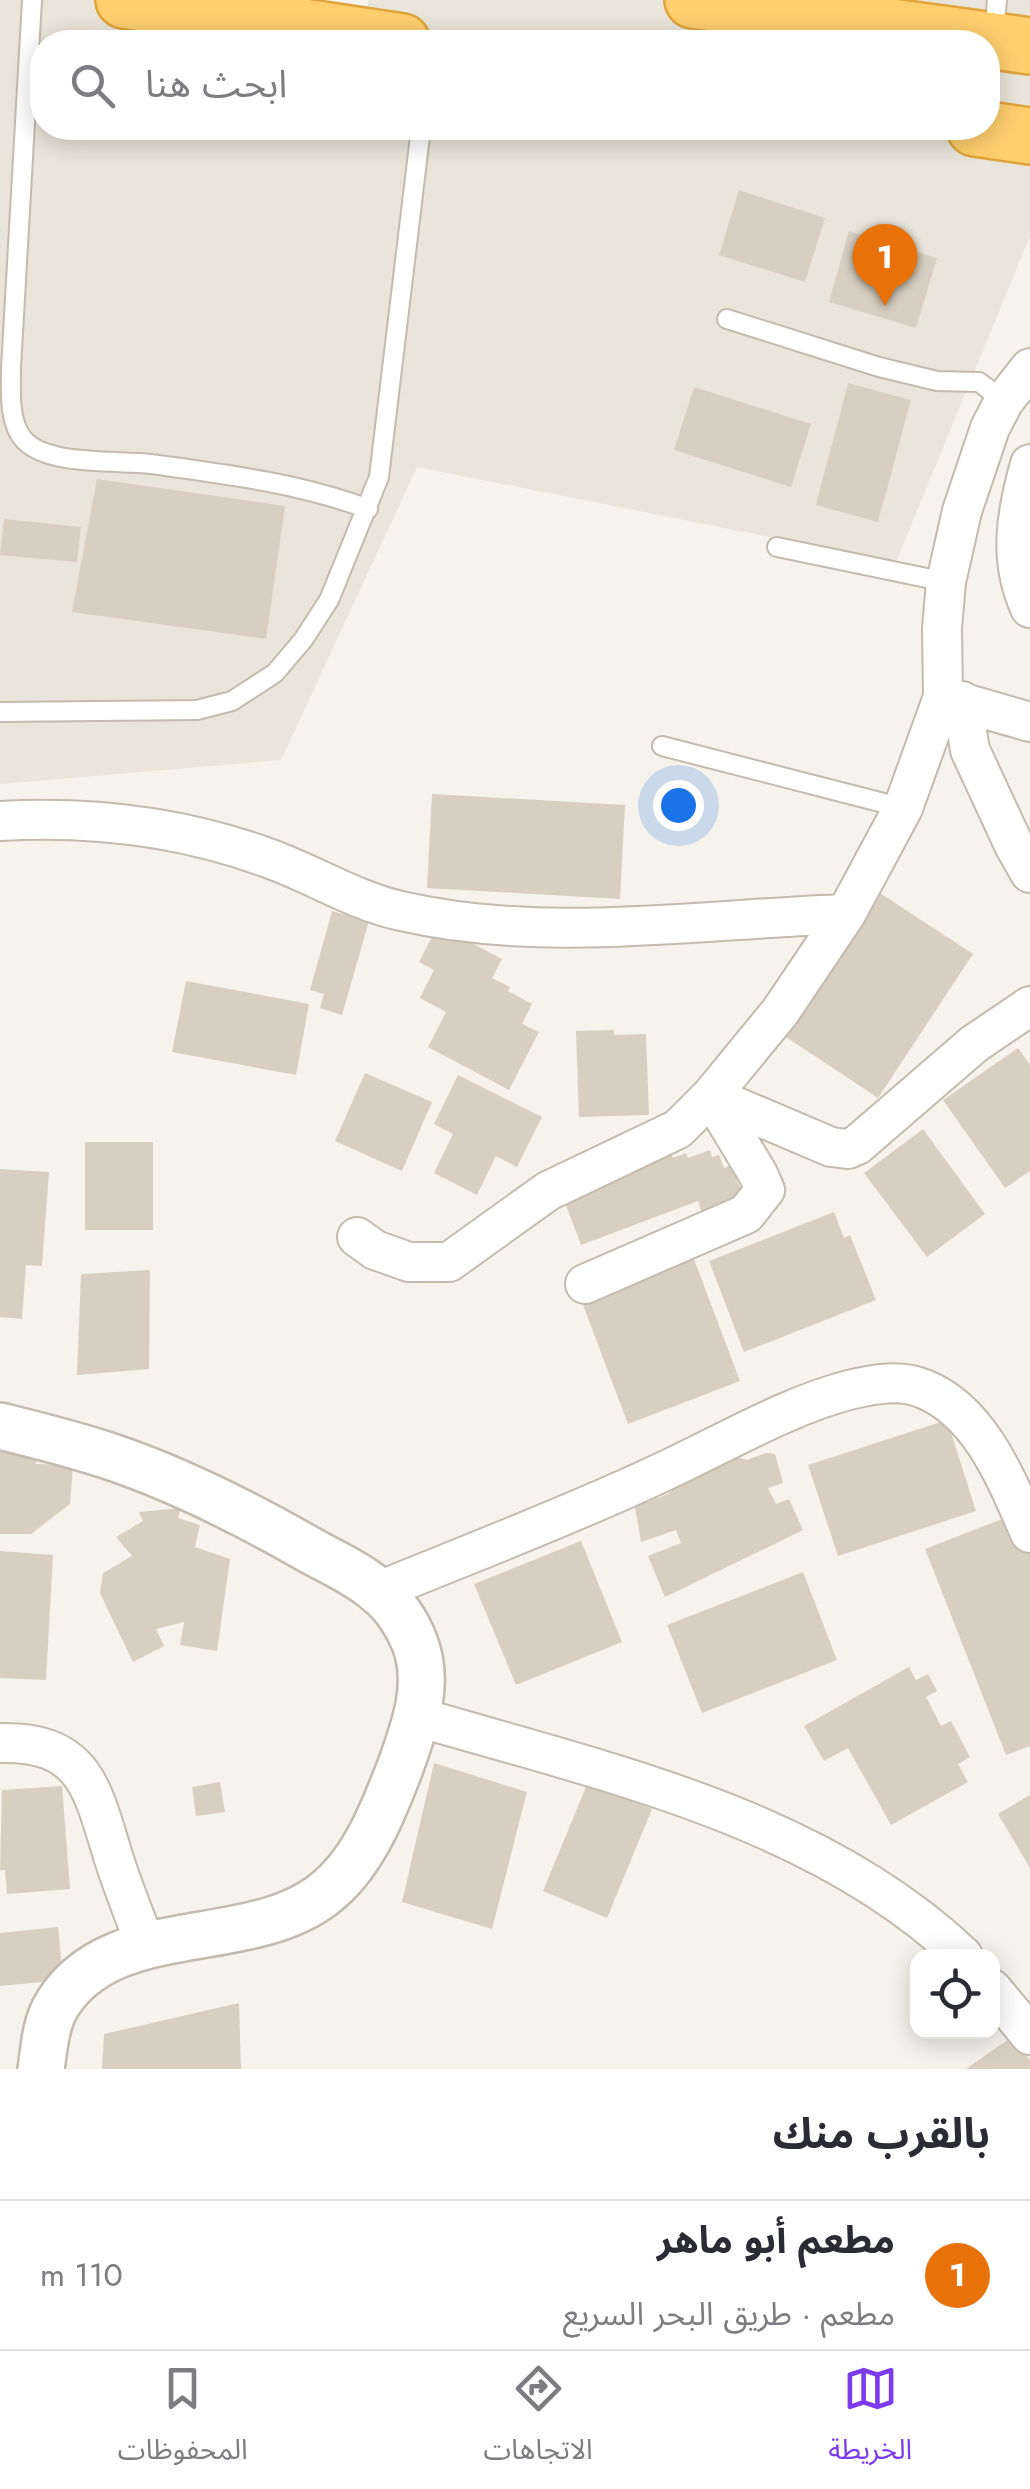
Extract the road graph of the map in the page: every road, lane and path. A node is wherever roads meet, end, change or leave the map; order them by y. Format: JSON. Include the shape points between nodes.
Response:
{"nodes":[{"id":1,"x":32,"y":0,"type":"edge"},
{"id":2,"x":124,"y":0,"type":"edge"},
{"id":3,"x":693,"y":0,"type":"edge"},
{"id":4,"x":868,"y":12,"type":"edge"},
{"id":5,"x":1007,"y":29,"type":"edge"},
{"id":6,"x":30,"y":30,"type":"edge"},
{"id":7,"x":323,"y":30,"type":"edge"},
{"id":8,"x":30,"y":35,"type":"edge"},
{"id":9,"x":1000,"y":132,"type":"edge"},
{"id":10,"x":1030,"y":136,"type":"edge"},
{"id":11,"x":421,"y":140,"type":"edge"},
{"id":12,"x":727,"y":319,"type":"dead end"},
{"id":13,"x":1030,"y":368,"type":"edge"},
{"id":14,"x":1004,"y":401,"type":"junction"},
{"id":15,"x":1030,"y":464,"type":"edge"},
{"id":16,"x":368,"y":508,"type":"junction"},
{"id":17,"x":777,"y":548,"type":"dead end"},
{"id":18,"x":946,"y":582,"type":"junction"},
{"id":19,"x":1030,"y":608,"type":"edge"},
{"id":20,"x":952,"y":699,"type":"junction"},
{"id":21,"x":0,"y":712,"type":"edge"},
{"id":22,"x":1030,"y":722,"type":"edge"},
{"id":23,"x":662,"y":746,"type":"dead end"},
{"id":24,"x":903,"y":808,"type":"junction"},
{"id":25,"x":0,"y":821,"type":"edge"},
{"id":26,"x":1030,"y":873,"type":"edge"},
{"id":27,"x":846,"y":914,"type":"junction"},
{"id":28,"x":1030,"y":1006,"type":"edge"},
{"id":29,"x":710,"y":1096,"type":"junction"},
{"id":30,"x":357,"y":1237,"type":"dead end"},
{"id":31,"x":585,"y":1284,"type":"dead end"},
{"id":32,"x":0,"y":1426,"type":"edge"},
{"id":33,"x":1030,"y":1533,"type":"edge"},
{"id":34,"x":379,"y":1591,"type":"junction"},
{"id":35,"x":418,"y":1717,"type":"junction"},
{"id":36,"x":0,"y":1743,"type":"edge"},
{"id":37,"x":145,"y":1944,"type":"junction"},
{"id":38,"x":955,"y":1949,"type":"edge"},
{"id":39,"x":1000,"y":1998,"type":"edge"},
{"id":40,"x":1030,"y":2034,"type":"edge"},
{"id":41,"x":40,"y":2069,"type":"edge"}],
"edges":[{"from":1,"to":6,"type":"lane"},
{"from":2,"to":7,"type":"highway"},
{"from":3,"to":4,"type":"highway"},
{"from":4,"to":5,"type":"highway"},
{"from":8,"to":16,"type":"lane","via":[[11,368],[15,423],[24,440],[42,452],[290,486]]},
{"from":9,"to":10,"type":"highway"},
{"from":11,"to":16,"type":"lane","via":[[387,430]]},
{"from":12,"to":14,"type":"lane","via":[[879,368],[979,382]]},
{"from":13,"to":14,"type":"street"},
{"from":14,"to":18,"type":"street","via":[[962,510]]},
{"from":15,"to":19,"type":"street","via":[[1014,554]]},
{"from":16,"to":21,"type":"lane","via":[[329,600],[303,640],[275,672],[232,701],[197,710]]},
{"from":17,"to":18,"type":"lane"},
{"from":18,"to":20,"type":"street","via":[[942,628]]},
{"from":20,"to":22,"type":"street"},
{"from":20,"to":24,"type":"street"},
{"from":20,"to":26,"type":"street"},
{"from":23,"to":24,"type":"lane"},
{"from":24,"to":27,"type":"street"},
{"from":25,"to":27,"type":"street","via":[[84,821],[220,842],[398,911],[456,921],[615,926]]},
{"from":27,"to":29,"type":"street","via":[[780,1012]]},
{"from":28,"to":29,"type":"street","via":[[848,1148],[831,1148]]},
{"from":29,"to":30,"type":"street","via":[[678,1129],[548,1190],[449,1262],[409,1262]]},
{"from":29,"to":31,"type":"street","via":[[758,1174],[765,1190],[760,1199],[746,1214]]},
{"from":32,"to":34,"type":"street","via":[[170,1480]]},
{"from":33,"to":34,"type":"street","via":[[994,1456],[968,1422],[945,1399],[887,1383],[846,1390],[792,1412],[611,1496]]},
{"from":34,"to":35,"type":"street","via":[[415,1643]]},
{"from":35,"to":37,"type":"street","via":[[376,1824],[332,1888],[301,1909],[243,1930]]},
{"from":35,"to":38,"type":"street","via":[[728,1810],[826,1860]]},
{"from":36,"to":37,"type":"street","via":[[49,1747],[94,1790]]},
{"from":37,"to":41,"type":"street","via":[[91,1971],[55,2009]]},
{"from":39,"to":40,"type":"street"}]}
